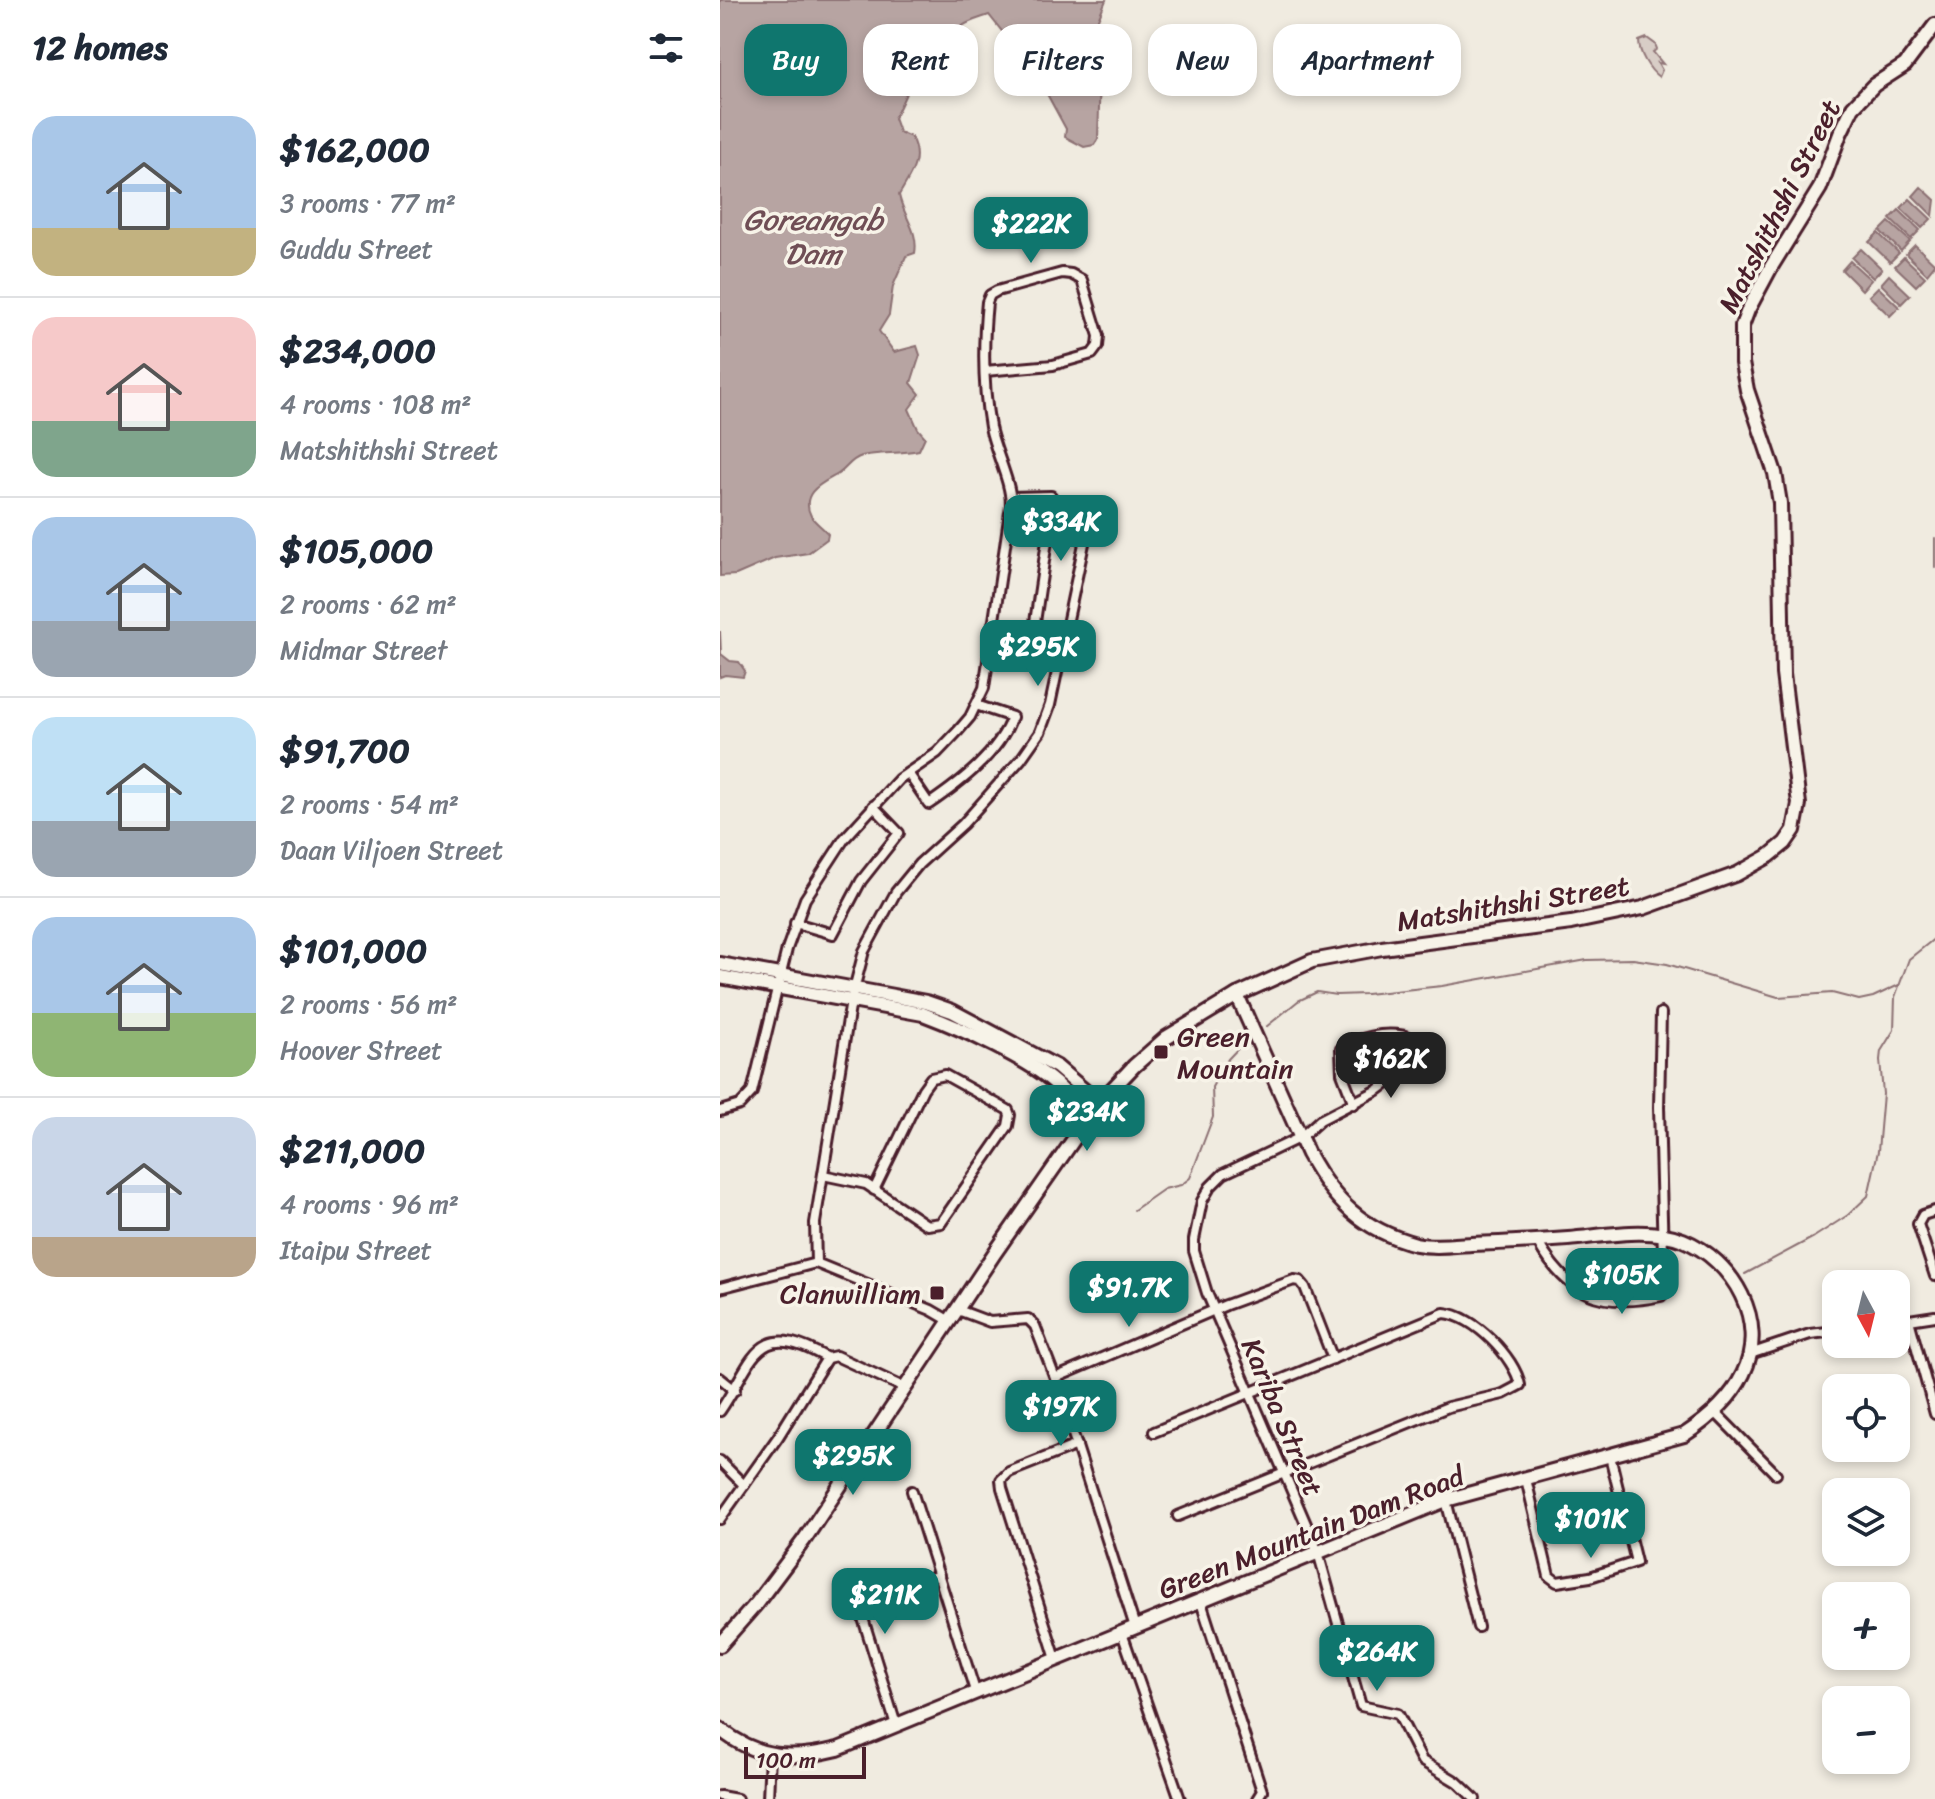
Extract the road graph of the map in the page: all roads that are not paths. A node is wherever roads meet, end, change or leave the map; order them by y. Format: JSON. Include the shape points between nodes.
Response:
{"nodes":[{"id":1,"x":1935,"y":25,"type":"edge"},
{"id":2,"x":985,"y":371,"type":"junction"},
{"id":3,"x":1011,"y":497,"type":"junction"},
{"id":4,"x":1090,"y":515,"type":"dead end"},
{"id":5,"x":993,"y":624,"type":"junction"},
{"id":6,"x":976,"y":705,"type":"junction"},
{"id":7,"x":908,"y":773,"type":"junction"},
{"id":8,"x":873,"y":806,"type":"junction"},
{"id":9,"x":795,"y":923,"type":"junction"},
{"id":10,"x":720,"y":964,"type":"edge"},
{"id":11,"x":720,"y":977,"type":"edge"},
{"id":12,"x":778,"y":982,"type":"junction"},
{"id":13,"x":852,"y":995,"type":"junction"},
{"id":14,"x":1237,"y":995,"type":"junction"},
{"id":15,"x":1661,"y":1013,"type":"dead end"},
{"id":16,"x":1099,"y":1103,"type":"junction"},
{"id":17,"x":1354,"y":1104,"type":"junction"},
{"id":18,"x":720,"y":1111,"type":"edge"},
{"id":19,"x":1088,"y":1120,"type":"junction"},
{"id":20,"x":1301,"y":1137,"type":"junction"},
{"id":21,"x":823,"y":1175,"type":"junction"},
{"id":22,"x":874,"y":1190,"type":"junction"},
{"id":23,"x":1935,"y":1211,"type":"edge"},
{"id":24,"x":1662,"y":1235,"type":"junction"},
{"id":25,"x":1537,"y":1241,"type":"junction"},
{"id":26,"x":816,"y":1263,"type":"junction"},
{"id":27,"x":1935,"y":1276,"type":"edge"},
{"id":28,"x":720,"y":1288,"type":"edge"},
{"id":29,"x":1215,"y":1311,"type":"junction"},
{"id":30,"x":954,"y":1316,"type":"junction"},
{"id":31,"x":1935,"y":1316,"type":"edge"},
{"id":32,"x":1910,"y":1320,"type":"edge"},
{"id":33,"x":1910,"y":1324,"type":"edge"},
{"id":34,"x":1822,"y":1333,"type":"edge"},
{"id":35,"x":1750,"y":1354,"type":"junction"},
{"id":36,"x":827,"y":1358,"type":"junction"},
{"id":37,"x":1333,"y":1359,"type":"junction"},
{"id":38,"x":720,"y":1378,"type":"edge"},
{"id":39,"x":1055,"y":1378,"type":"junction"},
{"id":40,"x":905,"y":1388,"type":"junction"},
{"id":41,"x":735,"y":1390,"type":"junction"},
{"id":42,"x":1251,"y":1393,"type":"junction"},
{"id":43,"x":720,"y":1411,"type":"edge"},
{"id":44,"x":1714,"y":1411,"type":"junction"},
{"id":45,"x":1935,"y":1414,"type":"edge"},
{"id":46,"x":1154,"y":1432,"type":"dead end"},
{"id":47,"x":1077,"y":1445,"type":"junction"},
{"id":48,"x":1610,"y":1456,"type":"junction"},
{"id":49,"x":720,"y":1461,"type":"edge"},
{"id":50,"x":1282,"y":1472,"type":"junction"},
{"id":51,"x":1776,"y":1474,"type":"dead end"},
{"id":52,"x":1526,"y":1479,"type":"junction"},
{"id":53,"x":744,"y":1485,"type":"junction"},
{"id":54,"x":912,"y":1491,"type":"dead end"},
{"id":55,"x":1446,"y":1500,"type":"junction"},
{"id":56,"x":1178,"y":1516,"type":"dead end"},
{"id":57,"x":720,"y":1519,"type":"edge"},
{"id":58,"x":1318,"y":1552,"type":"junction"},
{"id":59,"x":939,"y":1575,"type":"junction"},
{"id":60,"x":1201,"y":1602,"type":"junction"},
{"id":61,"x":1135,"y":1627,"type":"junction"},
{"id":62,"x":1478,"y":1627,"type":"dead end"},
{"id":63,"x":1122,"y":1633,"type":"junction"},
{"id":64,"x":720,"y":1645,"type":"edge"},
{"id":65,"x":1056,"y":1659,"type":"junction"},
{"id":66,"x":976,"y":1694,"type":"junction"},
{"id":67,"x":896,"y":1725,"type":"junction"},
{"id":68,"x":720,"y":1729,"type":"edge"},
{"id":69,"x":770,"y":1754,"type":"junction"},
{"id":70,"x":720,"y":1796,"type":"edge"},
{"id":71,"x":737,"y":1799,"type":"edge"},
{"id":72,"x":768,"y":1799,"type":"edge"},
{"id":73,"x":1180,"y":1799,"type":"edge"},
{"id":74,"x":1257,"y":1799,"type":"edge"},
{"id":75,"x":1475,"y":1799,"type":"edge"}],
"edges":[{"from":1,"to":14,"type":"street","name":"Matshithshi Street","via":[[1905,65],[1853,107],[1820,188],[1742,326],[1747,390],[1780,503],[1783,674],[1799,804],[1794,830],[1777,850],[1737,874],[1643,908],[1327,958]]},
{"from":2,"to":2,"type":"street","via":[[1053,365],[1092,354],[1099,336],[1082,280],[1062,273],[990,295]]},
{"from":2,"to":3,"type":"street","via":[[990,426]]},
{"from":3,"to":5,"type":"street"},
{"from":3,"to":5,"type":"street","via":[[1051,496],[1049,535],[1034,629]]},
{"from":4,"to":13,"type":"street","via":[[1040,732],[1013,769],[896,892],[864,951]]},
{"from":5,"to":6,"type":"street","via":[[984,688]]},
{"from":6,"to":7,"type":"street","via":[[937,753]]},
{"from":6,"to":7,"type":"street","via":[[1012,717],[980,764],[929,804]]},
{"from":7,"to":8,"type":"street"},
{"from":8,"to":9,"type":"street","via":[[822,869]]},
{"from":8,"to":9,"type":"street","via":[[899,833],[861,881],[833,934]]},
{"from":9,"to":12,"type":"street"},
{"from":10,"to":12,"type":"street"},
{"from":11,"to":12,"type":"street"},
{"from":12,"to":13,"type":"street"},
{"from":12,"to":18,"type":"street","via":[[752,1092],[740,1105]]},
{"from":13,"to":16,"type":"street","via":[[926,1002],[952,1011],[1057,1067]]},
{"from":13,"to":19,"type":"street","via":[[951,1025],[1033,1067],[1058,1085]]},
{"from":13,"to":21,"type":"street"},
{"from":14,"to":16,"type":"street","name":"Matshithshi Street","via":[[1159,1044]]},
{"from":14,"to":20,"type":"street","name":"Green Mountain Dam Road"},
{"from":15,"to":24,"type":"street"},
{"from":16,"to":19,"type":"street","name":"Matshithshi Street"},
{"from":17,"to":17,"type":"street","name":"Kariba Street","via":[[1398,1075],[1410,1060],[1413,1050],[1405,1036],[1368,1037],[1341,1049],[1342,1073]]},
{"from":17,"to":20,"type":"street","name":"Kariba Street","via":[[1320,1120]]},
{"from":19,"to":30,"type":"street","name":"Matshithshi Street"},
{"from":20,"to":25,"type":"street","name":"Green Mountain Dam Road","via":[[1319,1174],[1346,1208],[1386,1234],[1422,1245]]},
{"from":20,"to":29,"type":"street","name":"Kariba Street","via":[[1223,1174],[1202,1201],[1194,1251]]},
{"from":21,"to":22,"type":"street"},
{"from":21,"to":26,"type":"street","via":[[815,1223]]},
{"from":22,"to":22,"type":"street","via":[[927,1225],[941,1223],[1008,1126],[1008,1110],[945,1075],[931,1078]]},
{"from":23,"to":27,"type":"street","via":[[1923,1215],[1918,1224]]},
{"from":24,"to":25,"type":"street","name":"Green Mountain Dam Road"},
{"from":24,"to":25,"type":"street","via":[[1664,1292],[1633,1299],[1590,1297],[1549,1261]]},
{"from":24,"to":35,"type":"street","name":"Green Mountain Dam Road","via":[[1702,1249],[1733,1279],[1748,1314]]},
{"from":26,"to":28,"type":"street"},
{"from":26,"to":30,"type":"street"},
{"from":29,"to":37,"type":"street","via":[[1300,1281]]},
{"from":29,"to":39,"type":"street"},
{"from":29,"to":42,"type":"street","name":"Kariba Street"},
{"from":30,"to":39,"type":"street","via":[[990,1322],[1028,1319]]},
{"from":30,"to":40,"type":"street","name":"Matshithshi Street"},
{"from":31,"to":32,"type":"street"},
{"from":33,"to":45,"type":"street"},
{"from":34,"to":35,"type":"street"},
{"from":35,"to":44,"type":"street","name":"Green Mountain Dam Road","via":[[1735,1388]]},
{"from":36,"to":40,"type":"street","via":[[836,1356]]},
{"from":36,"to":41,"type":"street","via":[[791,1342],[767,1346],[756,1352]]},
{"from":36,"to":53,"type":"street"},
{"from":37,"to":42,"type":"street"},
{"from":37,"to":50,"type":"street","via":[[1433,1317],[1454,1314],[1500,1348],[1518,1371],[1520,1385],[1448,1407]]},
{"from":38,"to":41,"type":"street"},
{"from":39,"to":47,"type":"street"},
{"from":40,"to":64,"type":"street","name":"Matshithshi Street","via":[[804,1540]]},
{"from":41,"to":43,"type":"street"},
{"from":42,"to":46,"type":"street"},
{"from":42,"to":50,"type":"street","name":"Kariba Street"},
{"from":44,"to":48,"type":"street","name":"Green Mountain Dam Road","via":[[1684,1435]]},
{"from":44,"to":51,"type":"street"},
{"from":47,"to":61,"type":"street"},
{"from":47,"to":65,"type":"street","via":[[1001,1480]]},
{"from":48,"to":52,"type":"street","name":"Green Mountain Dam Road"},
{"from":48,"to":52,"type":"street","via":[[1636,1562],[1590,1577],[1557,1582],[1549,1576]]},
{"from":49,"to":53,"type":"street"},
{"from":50,"to":56,"type":"street"},
{"from":50,"to":58,"type":"street","name":"Kariba Street"},
{"from":52,"to":55,"type":"street","name":"Green Mountain Dam Road"},
{"from":53,"to":57,"type":"street"},
{"from":54,"to":59,"type":"street"},
{"from":55,"to":58,"type":"street","name":"Green Mountain Dam Road"},
{"from":55,"to":62,"type":"street"},
{"from":58,"to":60,"type":"street","name":"Green Mountain Dam Road"},
{"from":58,"to":75,"type":"street","name":"Kariba Street","via":[[1361,1706],[1398,1714],[1422,1761]]},
{"from":59,"to":66,"type":"street"},
{"from":59,"to":67,"type":"street","via":[[862,1610]]},
{"from":60,"to":61,"type":"street","name":"Green Mountain Dam Road"},
{"from":60,"to":74,"type":"street","via":[[1262,1791]]},
{"from":61,"to":63,"type":"street","name":"Green Mountain Dam Road"},
{"from":63,"to":65,"type":"street","name":"Green Mountain Dam Road"},
{"from":63,"to":73,"type":"street"},
{"from":65,"to":66,"type":"street","name":"Green Mountain Dam Road"},
{"from":66,"to":67,"type":"street","name":"Green Mountain Dam Road"},
{"from":67,"to":69,"type":"street","name":"Green Mountain Dam Road","via":[[813,1755]]},
{"from":68,"to":69,"type":"street","name":"Green Mountain Dam Road"},
{"from":69,"to":72,"type":"street"},
{"from":70,"to":71,"type":"street"}]}
